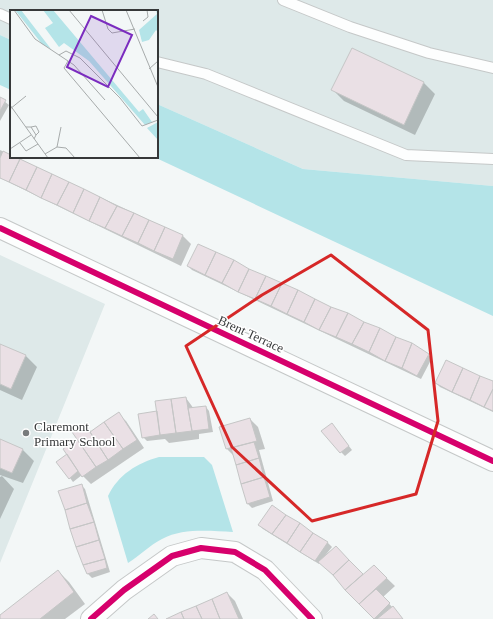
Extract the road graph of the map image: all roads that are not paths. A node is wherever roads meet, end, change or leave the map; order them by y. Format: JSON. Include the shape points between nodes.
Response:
{"nodes":[{"id":1,"x":283,"y":0,"type":"edge"},
{"id":2,"x":0,"y":14,"type":"edge"},
{"id":3,"x":10,"y":19,"type":"edge"},
{"id":4,"x":158,"y":62,"type":"edge"},
{"id":5,"x":493,"y":68,"type":"edge"},
{"id":6,"x":493,"y":159,"type":"edge"},
{"id":7,"x":0,"y":228,"type":"edge"},
{"id":8,"x":493,"y":460,"type":"edge"},
{"id":9,"x":90,"y":619,"type":"edge"},
{"id":10,"x":312,"y":619,"type":"edge"}],
"edges":[{"from":1,"to":5,"type":"lane","via":[[350,27],[422,51]]},
{"from":2,"to":3,"type":"lane"},
{"from":4,"to":6,"type":"lane","via":[[206,74],[406,155]]},
{"from":7,"to":8,"type":"street","name":"Brent Terrace"},
{"from":9,"to":10,"type":"street","via":[[124,590],[172,556],[201,548],[235,552],[264,570]]}]}
